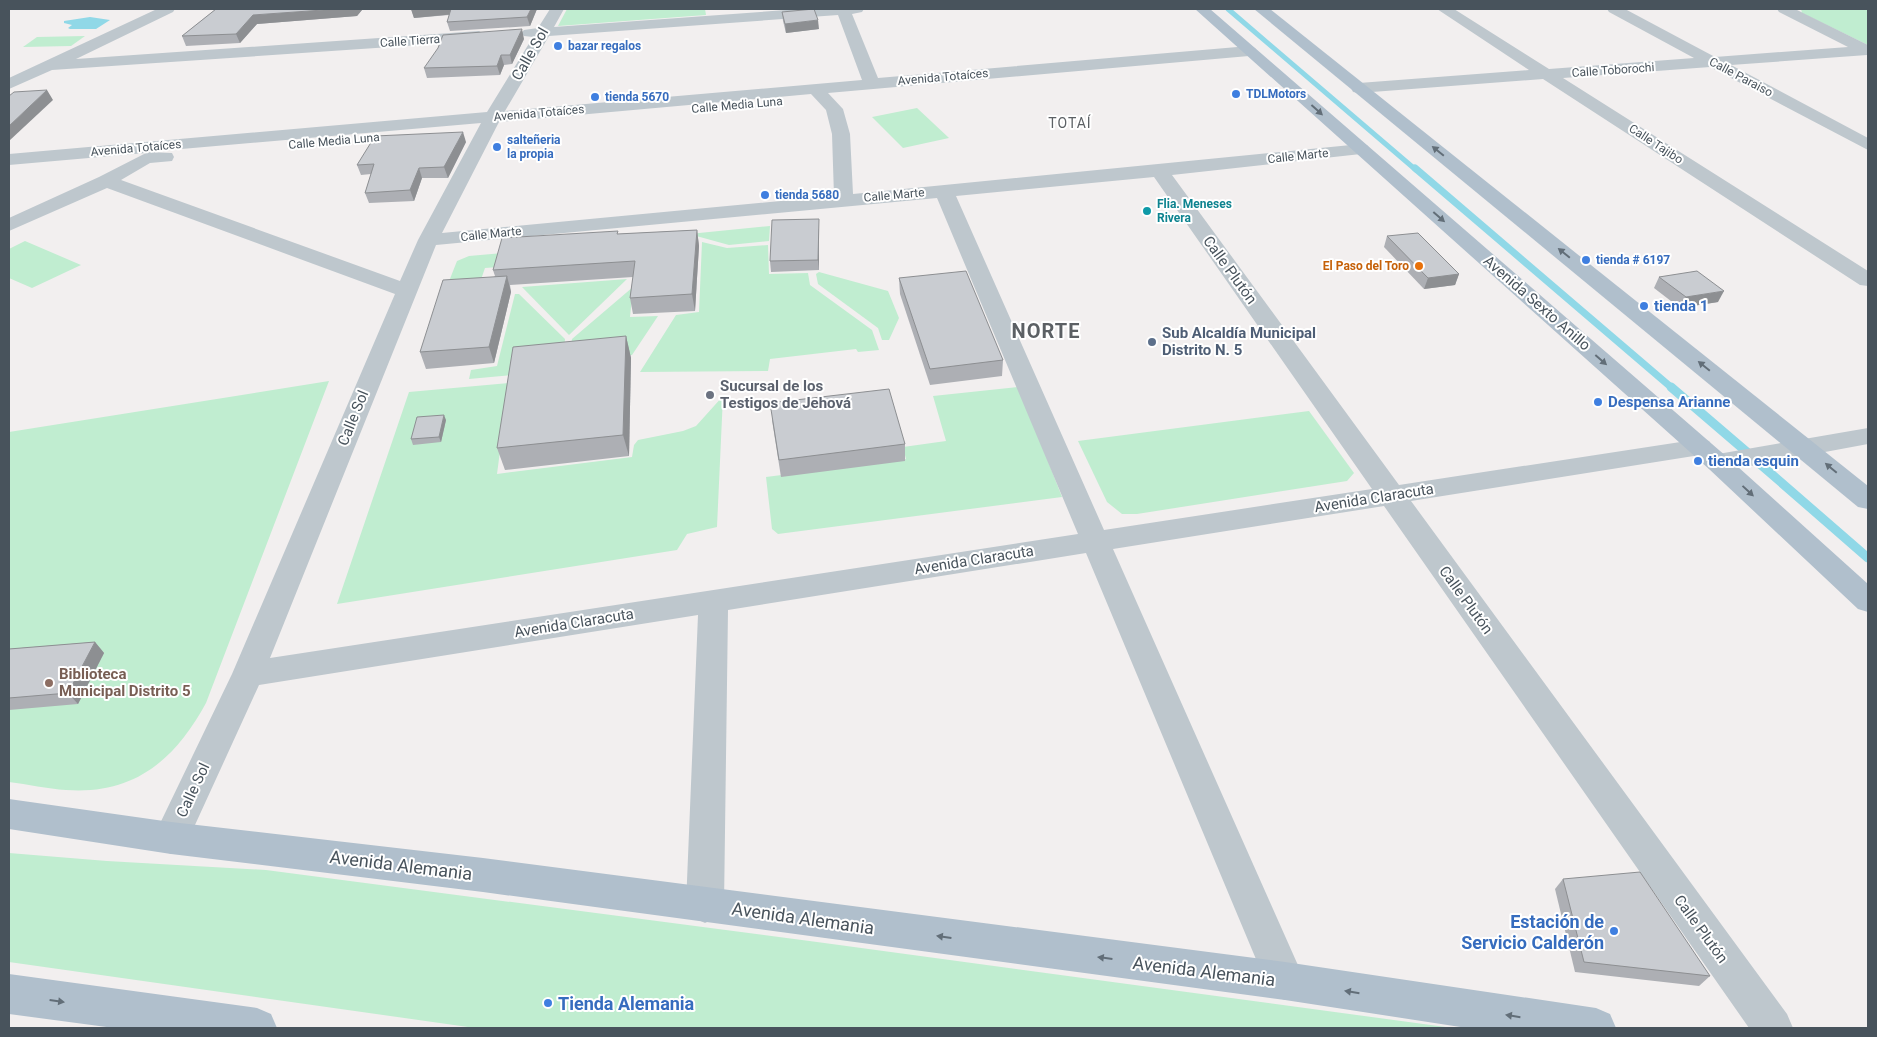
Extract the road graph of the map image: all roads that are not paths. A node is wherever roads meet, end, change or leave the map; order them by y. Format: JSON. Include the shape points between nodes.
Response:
{"nodes":[{"id":1,"x":168,"y":9,"type":"edge"},
{"id":2,"x":557,"y":9,"type":"edge"},
{"id":3,"x":850,"y":9,"type":"edge"},
{"id":4,"x":1202,"y":9,"type":"edge"},
{"id":5,"x":1261,"y":9,"type":"edge"},
{"id":6,"x":1444,"y":9,"type":"edge"},
{"id":7,"x":1614,"y":9,"type":"edge"},
{"id":8,"x":1784,"y":9,"type":"edge"},
{"id":9,"x":543,"y":32,"type":"junction"},
{"id":10,"x":514,"y":34,"type":"edge"},
{"id":11,"x":494,"y":35,"type":"edge"},
{"id":12,"x":1249,"y":50,"type":"junction"},
{"id":13,"x":1867,"y":51,"type":"edge"},
{"id":14,"x":1715,"y":63,"type":"junction"},
{"id":15,"x":52,"y":65,"type":"junction"},
{"id":16,"x":1304,"y":72,"type":"junction"},
{"id":17,"x":1548,"y":75,"type":"junction"},
{"id":18,"x":9,"y":84,"type":"edge"},
{"id":19,"x":872,"y":84,"type":"junction"},
{"id":20,"x":1359,"y":88,"type":"junction"},
{"id":21,"x":819,"y":93,"type":"junction"},
{"id":22,"x":491,"y":122,"type":"junction"},
{"id":23,"x":1868,"y":145,"type":"edge"},
{"id":24,"x":1361,"y":149,"type":"junction"},
{"id":25,"x":9,"y":158,"type":"edge"},
{"id":26,"x":146,"y":158,"type":"junction"},
{"id":27,"x":1159,"y":171,"type":"junction"},
{"id":28,"x":9,"y":172,"type":"edge"},
{"id":29,"x":106,"y":181,"type":"junction"},
{"id":30,"x":944,"y":191,"type":"junction"},
{"id":31,"x":844,"y":200,"type":"junction"},
{"id":32,"x":9,"y":225,"type":"edge"},
{"id":33,"x":428,"y":240,"type":"junction"},
{"id":34,"x":1868,"y":280,"type":"edge"},
{"id":35,"x":406,"y":291,"type":"junction"},
{"id":36,"x":1868,"y":436,"type":"edge"},
{"id":37,"x":1806,"y":448,"type":"junction"},
{"id":38,"x":1709,"y":455,"type":"junction"},
{"id":39,"x":1391,"y":495,"type":"junction"},
{"id":40,"x":1868,"y":500,"type":"edge"},
{"id":41,"x":1097,"y":541,"type":"junction"},
{"id":42,"x":714,"y":601,"type":"junction"},
{"id":43,"x":1868,"y":601,"type":"edge"},
{"id":44,"x":248,"y":674,"type":"junction"},
{"id":45,"x":9,"y":814,"type":"edge"},
{"id":46,"x":100,"y":827,"type":"junction"},
{"id":47,"x":9,"y":831,"type":"edge"},
{"id":48,"x":171,"y":838,"type":"junction"},
{"id":49,"x":705,"y":905,"type":"junction"},
{"id":50,"x":1285,"y":982,"type":"junction"},
{"id":51,"x":9,"y":994,"type":"edge"},
{"id":52,"x":195,"y":1024,"type":"edge"},
{"id":53,"x":257,"y":1028,"type":"edge"},
{"id":54,"x":1596,"y":1028,"type":"edge"},
{"id":55,"x":1773,"y":1028,"type":"edge"}],
"edges":[{"from":1,"to":15,"type":"street"},
{"from":2,"to":9,"type":"street","name":"Calle Sol"},
{"from":3,"to":9,"type":"street"},
{"from":3,"to":19,"type":"street"},
{"from":4,"to":12,"type":"main road","name":"Avenida Sexto Anillo"},
{"from":5,"to":16,"type":"main road","name":"Avenida Sexto Anillo"},
{"from":6,"to":17,"type":"street","name":"Calle Tajibo"},
{"from":7,"to":14,"type":"street","name":"Calle Paraiso"},
{"from":8,"to":13,"type":"street"},
{"from":9,"to":10,"type":"street"},
{"from":9,"to":22,"type":"street","name":"Calle Sol"},
{"from":11,"to":15,"type":"street","name":"Calle Tierra"},
{"from":12,"to":16,"type":"main road","name":"Avenida Sexto Anillo"},
{"from":12,"to":19,"type":"street","name":"Avenida Totaíces"},
{"from":13,"to":14,"type":"street","name":"Calle Toborochi"},
{"from":14,"to":17,"type":"street","name":"Calle Toborochi"},
{"from":14,"to":23,"type":"street","name":"Calle Paraiso"},
{"from":15,"to":18,"type":"street"},
{"from":16,"to":20,"type":"main road","name":"Avenida Sexto Anillo"},
{"from":16,"to":24,"type":"main road","name":"Avenida Sexto Anillo","one_way":true},
{"from":17,"to":20,"type":"street","name":"Calle Toborochi"},
{"from":17,"to":34,"type":"street","name":"Calle Tajibo"},
{"from":19,"to":21,"type":"street","name":"Avenida Totaíces"},
{"from":37,"to":20,"type":"main road","name":"Avenida Sexto Anillo","one_way":true},
{"from":21,"to":22,"type":"street","name":"Calle Media Luna"},
{"from":21,"to":31,"type":"street","via":[[834,109],[841,134]]},
{"from":22,"to":25,"type":"street","name":"Avenida Totaíces"},
{"from":22,"to":26,"type":"street","name":"Calle Media Luna"},
{"from":22,"to":33,"type":"street","name":"Calle Sol"},
{"from":24,"to":27,"type":"street","name":"Calle Marte"},
{"from":24,"to":38,"type":"main road","name":"Avenida Sexto Anillo","one_way":true},
{"from":26,"to":28,"type":"street"},
{"from":26,"to":29,"type":"street","name":"Calle Media Luna"},
{"from":27,"to":30,"type":"street","name":"Calle Marte"},
{"from":27,"to":39,"type":"street","name":"Calle Plutón"},
{"from":29,"to":32,"type":"street","name":"Calle Media Luna"},
{"from":29,"to":35,"type":"street"},
{"from":30,"to":31,"type":"street","name":"Calle Marte"},
{"from":30,"to":41,"type":"street"},
{"from":31,"to":33,"type":"street","name":"Calle Marte"},
{"from":33,"to":35,"type":"street","name":"Calle Sol"},
{"from":35,"to":44,"type":"street","name":"Calle Sol"},
{"from":36,"to":37,"type":"street","name":"Avenida Claracuta"},
{"from":37,"to":38,"type":"street","name":"Avenida Claracuta"},
{"from":40,"to":37,"type":"main road","name":"Avenida Sexto Anillo","one_way":true},
{"from":38,"to":39,"type":"street","name":"Avenida Claracuta"},
{"from":38,"to":43,"type":"main road","name":"Avenida Sexto Anillo","one_way":true},
{"from":39,"to":41,"type":"street","name":"Avenida Claracuta"},
{"from":39,"to":55,"type":"street","name":"Calle Plutón"},
{"from":41,"to":42,"type":"street","name":"Avenida Claracuta"},
{"from":41,"to":50,"type":"street"},
{"from":42,"to":44,"type":"street","name":"Avenida Claracuta"},
{"from":42,"to":49,"type":"street"},
{"from":44,"to":48,"type":"street","name":"Calle Sol"},
{"from":45,"to":46,"type":"main road","name":"Avenida Alemania"},
{"from":46,"to":47,"type":"main road","via":[[54,833]]},
{"from":46,"to":48,"type":"main road","name":"Avenida Alemania"},
{"from":48,"to":49,"type":"main road","name":"Avenida Alemania"},
{"from":50,"to":49,"type":"main road","name":"Avenida Alemania","one_way":true},
{"from":54,"to":50,"type":"main road","name":"Avenida Alemania","one_way":true},
{"from":51,"to":52,"type":"main road","one_way":true},
{"from":52,"to":53,"type":"main road"}]}
